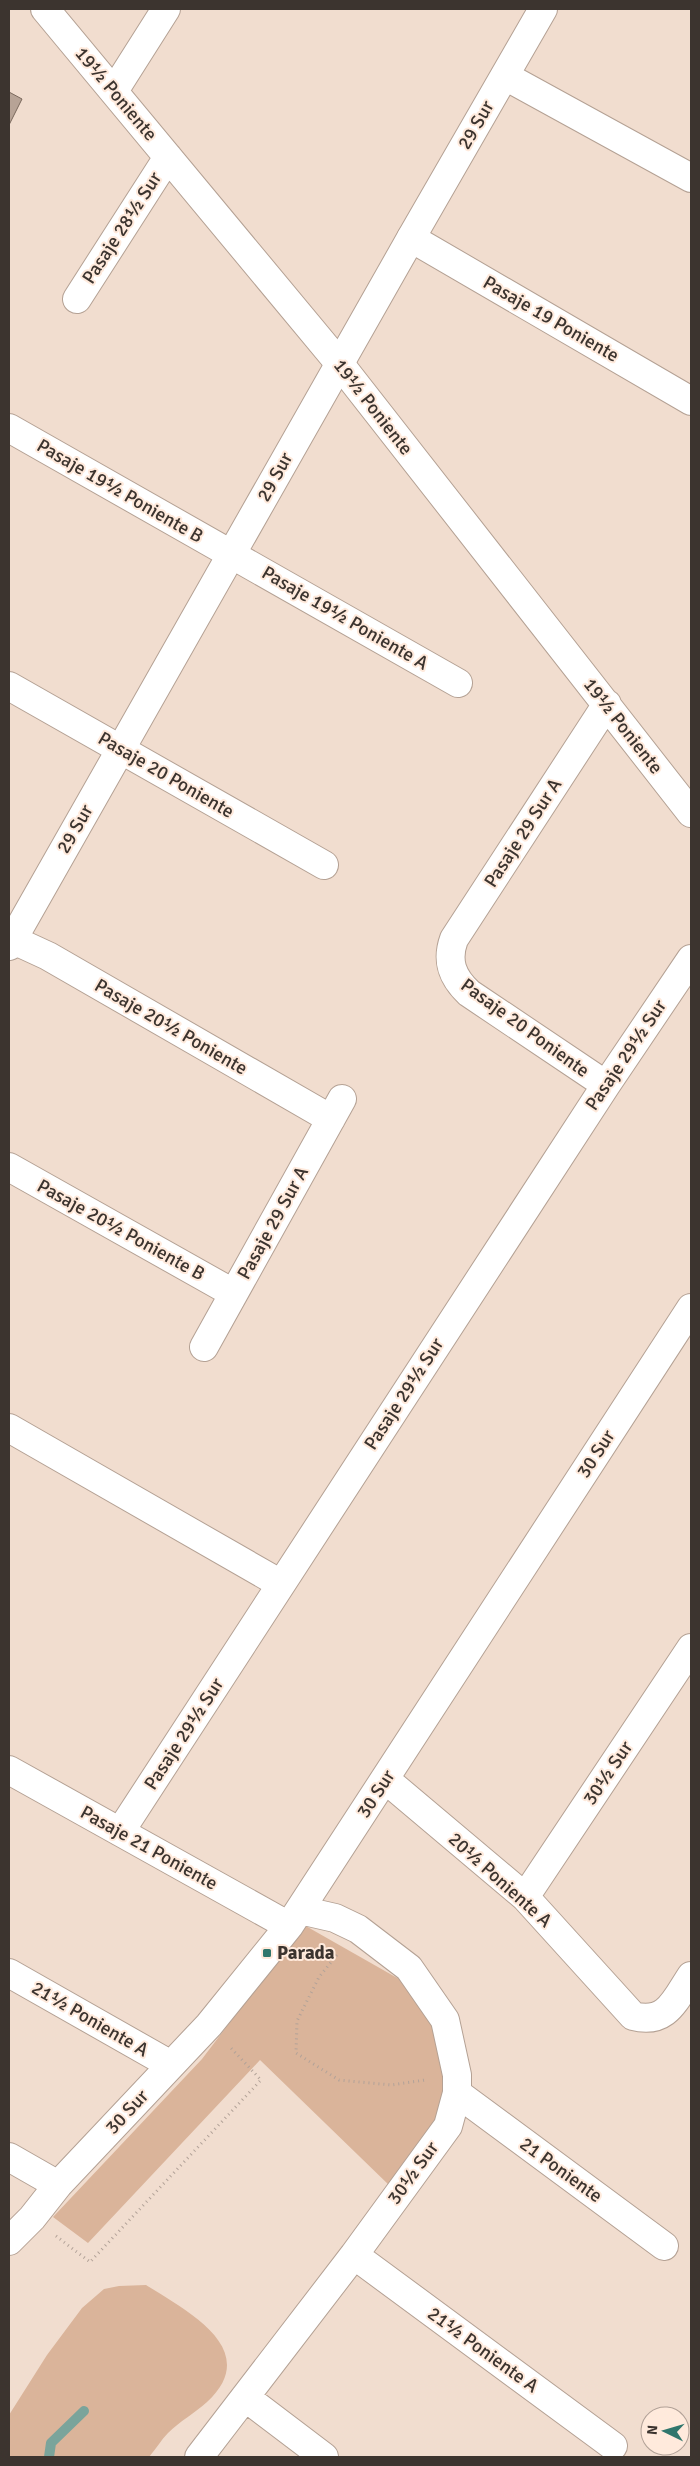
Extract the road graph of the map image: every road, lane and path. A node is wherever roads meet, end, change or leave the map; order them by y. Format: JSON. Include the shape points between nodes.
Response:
{"nodes":[{"id":1,"x":46,"y":9,"type":"edge"},
{"id":2,"x":166,"y":9,"type":"edge"},
{"id":3,"x":543,"y":9,"type":"edge"},
{"id":4,"x":505,"y":76,"type":"junction"},
{"id":5,"x":114,"y":91,"type":"junction"},
{"id":6,"x":168,"y":157,"type":"junction"},
{"id":7,"x":691,"y":178,"type":"edge"},
{"id":8,"x":411,"y":238,"type":"junction"},
{"id":9,"x":77,"y":299,"type":"dead end"},
{"id":10,"x":339,"y":363,"type":"junction"},
{"id":11,"x":691,"y":401,"type":"edge"},
{"id":12,"x":9,"y":428,"type":"edge"},
{"id":13,"x":232,"y":554,"type":"junction"},
{"id":14,"x":458,"y":683,"type":"dead end"},
{"id":15,"x":9,"y":686,"type":"edge"},
{"id":16,"x":606,"y":704,"type":"junction"},
{"id":17,"x":121,"y":750,"type":"junction"},
{"id":18,"x":691,"y":813,"type":"edge"},
{"id":19,"x":324,"y":864,"type":"dead end"},
{"id":20,"x":10,"y":941,"type":"edge"},
{"id":21,"x":691,"y":958,"type":"edge"},
{"id":22,"x":451,"y":966,"type":"joint"},
{"id":23,"x":606,"y":1085,"type":"junction"},
{"id":24,"x":337,"y":1109,"type":"joint"},
{"id":25,"x":9,"y":1167,"type":"edge"},
{"id":26,"x":233,"y":1293,"type":"junction"},
{"id":27,"x":691,"y":1308,"type":"edge"},
{"id":28,"x":204,"y":1346,"type":"dead end"},
{"id":29,"x":9,"y":1428,"type":"edge"},
{"id":30,"x":281,"y":1584,"type":"junction"},
{"id":31,"x":691,"y":1648,"type":"edge"},
{"id":32,"x":9,"y":1770,"type":"edge"},
{"id":33,"x":385,"y":1779,"type":"junction"},
{"id":34,"x":120,"y":1832,"type":"junction"},
{"id":35,"x":525,"y":1897,"type":"junction"},
{"id":36,"x":294,"y":1918,"type":"junction"},
{"id":37,"x":358,"y":1929,"type":"junction"},
{"id":38,"x":9,"y":1973,"type":"edge"},
{"id":39,"x":691,"y":1976,"type":"edge"},
{"id":40,"x":210,"y":2026,"type":"junction"},
{"id":41,"x":171,"y":2065,"type":"junction"},
{"id":42,"x":457,"y":2084,"type":"junction"},
{"id":43,"x":9,"y":2157,"type":"edge"},
{"id":44,"x":58,"y":2185,"type":"junction"},
{"id":45,"x":32,"y":2218,"type":"junction"},
{"id":46,"x":9,"y":2241,"type":"edge"},
{"id":47,"x":664,"y":2246,"type":"dead end"},
{"id":48,"x":354,"y":2255,"type":"junction"},
{"id":49,"x":245,"y":2397,"type":"junction"},
{"id":50,"x":613,"y":2446,"type":"dead end"},
{"id":51,"x":199,"y":2457,"type":"edge"},
{"id":52,"x":324,"y":2457,"type":"edge"}],
"edges":[{"from":1,"to":5,"type":"street","name":"19½ Poniente"},
{"from":2,"to":5,"type":"street"},
{"from":3,"to":4,"type":"street","name":"29 Sur"},
{"from":4,"to":7,"type":"street"},
{"from":4,"to":8,"type":"street","name":"29 Sur"},
{"from":5,"to":6,"type":"street","name":"19½ Poniente"},
{"from":6,"to":9,"type":"street","name":"Pasaje 28½ Sur"},
{"from":6,"to":10,"type":"street","name":"19½ Poniente"},
{"from":8,"to":10,"type":"street","name":"29 Sur"},
{"from":8,"to":11,"type":"street","name":"Pasaje 19 Poniente"},
{"from":10,"to":13,"type":"street","name":"29 Sur"},
{"from":10,"to":16,"type":"street","name":"19½ Poniente"},
{"from":12,"to":13,"type":"street","name":"Pasaje 19½ Poniente B"},
{"from":13,"to":14,"type":"street","name":"Pasaje 19½ Poniente A"},
{"from":13,"to":17,"type":"street","name":"29 Sur"},
{"from":15,"to":17,"type":"street","name":"Pasaje 20 Poniente"},
{"from":16,"to":18,"type":"street","name":"19½ Poniente"},
{"from":16,"to":22,"type":"street","name":"Pasaje 29 Sur A","via":[[454,939]]},
{"from":17,"to":19,"type":"street","name":"Pasaje 20 Poniente"},
{"from":17,"to":20,"type":"street","name":"29 Sur"},
{"from":20,"to":24,"type":"street","name":"Pasaje 20½ Poniente","via":[[48,956]]},
{"from":21,"to":23,"type":"street","name":"Pasaje 29½ Sur"},
{"from":22,"to":23,"type":"street","name":"Pasaje 20 Poniente","via":[[454,976],[469,993]]},
{"from":23,"to":30,"type":"street","name":"Pasaje 29½ Sur"},
{"from":24,"to":26,"type":"street","name":"Pasaje 29 Sur A"},
{"from":25,"to":26,"type":"street","name":"Pasaje 20½ Poniente B"},
{"from":26,"to":28,"type":"street","name":"Pasaje 29 Sur A"},
{"from":27,"to":33,"type":"street","name":"30 Sur"},
{"from":29,"to":30,"type":"street"},
{"from":30,"to":34,"type":"street","name":"Pasaje 29½ Sur"},
{"from":31,"to":35,"type":"street","name":"30½ Sur"},
{"from":32,"to":34,"type":"street","name":"Pasaje 21 Poniente"},
{"from":33,"to":35,"type":"street","name":"20½ Poniente A"},
{"from":33,"to":36,"type":"street","name":"30 Sur"},
{"from":34,"to":36,"type":"street","name":"Pasaje 21 Poniente"},
{"from":35,"to":39,"type":"street","name":"20½ Poniente A","via":[[633,2016],[655,2019],[671,2007]]},
{"from":36,"to":37,"type":"street","name":"30½ Sur","via":[[335,1918]]},
{"from":36,"to":40,"type":"street","name":"30 Sur"},
{"from":37,"to":42,"type":"street","name":"30½ Sur","via":[[408,1968],[445,2020]]},
{"from":37,"to":42,"type":"path","via":[[319,1977],[297,2021],[296,2053],[339,2080],[391,2085]]},
{"from":38,"to":41,"type":"street","name":"21½ Poniente A"},
{"from":40,"to":41,"type":"street","name":"30 Sur"},
{"from":40,"to":45,"type":"path","via":[[261,2080],[90,2262]]},
{"from":41,"to":44,"type":"street","name":"30 Sur"},
{"from":42,"to":47,"type":"street","name":"21 Poniente"},
{"from":42,"to":48,"type":"street","name":"30½ Sur","via":[[448,2126]]},
{"from":43,"to":44,"type":"street"},
{"from":44,"to":45,"type":"street","name":"30 Sur"},
{"from":45,"to":46,"type":"street","name":"30 Sur"},
{"from":48,"to":49,"type":"street","name":"30½ Sur"},
{"from":48,"to":50,"type":"street","name":"21½ Poniente A"},
{"from":49,"to":51,"type":"street","name":"30½ Sur"},
{"from":49,"to":52,"type":"street"}]}
